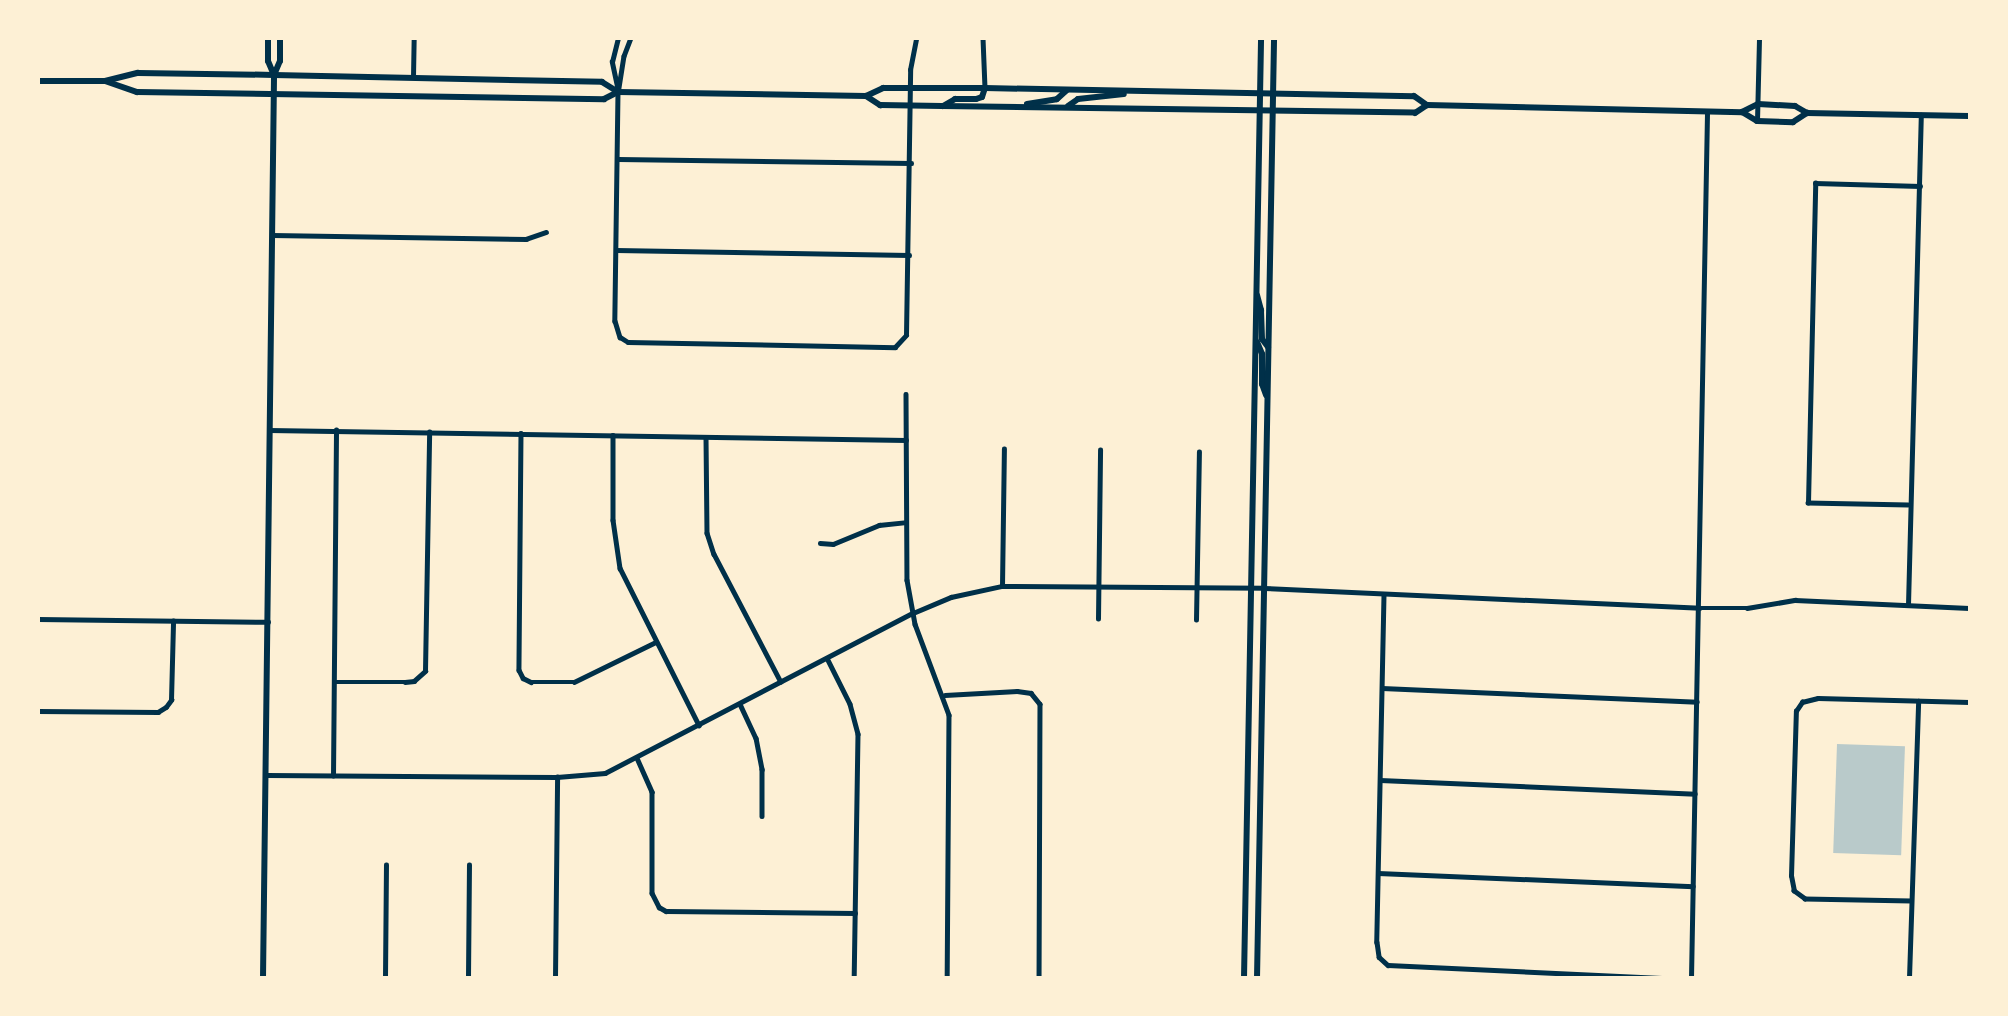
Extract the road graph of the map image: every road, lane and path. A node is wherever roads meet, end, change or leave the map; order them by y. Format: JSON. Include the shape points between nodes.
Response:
{"nodes":[{"id":1,"x":268,"y":38,"type":"edge"},
{"id":2,"x":280,"y":38,"type":"edge"},
{"id":3,"x":414,"y":38,"type":"edge"},
{"id":4,"x":618,"y":38,"type":"edge"},
{"id":5,"x":631,"y":38,"type":"edge"},
{"id":6,"x":916,"y":38,"type":"edge"},
{"id":7,"x":983,"y":38,"type":"edge"},
{"id":8,"x":1261,"y":38,"type":"edge"},
{"id":9,"x":1274,"y":38,"type":"edge"},
{"id":10,"x":1759,"y":38,"type":"edge"},
{"id":11,"x":274,"y":75,"type":"junction"},
{"id":12,"x":413,"y":77,"type":"junction"},
{"id":13,"x":494,"y":79,"type":"junction"},
{"id":14,"x":38,"y":81,"type":"edge"},
{"id":15,"x":104,"y":81,"type":"junction"},
{"id":16,"x":985,"y":88,"type":"junction"},
{"id":17,"x":911,"y":89,"type":"junction"},
{"id":18,"x":1067,"y":90,"type":"junction"},
{"id":19,"x":618,"y":92,"type":"junction"},
{"id":20,"x":1130,"y":92,"type":"junction"},
{"id":21,"x":274,"y":93,"type":"junction"},
{"id":22,"x":1260,"y":94,"type":"junction"},
{"id":23,"x":1272,"y":94,"type":"junction"},
{"id":24,"x":866,"y":96,"type":"junction"},
{"id":25,"x":493,"y":97,"type":"junction"},
{"id":26,"x":1758,"y":104,"type":"junction"},
{"id":27,"x":1427,"y":105,"type":"junction"},
{"id":28,"x":911,"y":106,"type":"junction"},
{"id":29,"x":942,"y":107,"type":"junction"},
{"id":30,"x":1019,"y":107,"type":"junction"},
{"id":31,"x":1066,"y":107,"type":"junction"},
{"id":32,"x":1260,"y":111,"type":"junction"},
{"id":33,"x":1272,"y":111,"type":"junction"},
{"id":34,"x":1706,"y":111,"type":"junction"},
{"id":35,"x":1742,"y":112,"type":"junction"},
{"id":36,"x":1807,"y":113,"type":"junction"},
{"id":37,"x":1921,"y":114,"type":"junction"},
{"id":38,"x":1969,"y":116,"type":"edge"},
{"id":39,"x":1758,"y":121,"type":"junction"},
{"id":40,"x":618,"y":159,"type":"junction"},
{"id":41,"x":911,"y":163,"type":"junction"},
{"id":42,"x":1920,"y":186,"type":"junction"},
{"id":43,"x":546,"y":232,"type":"dead end"},
{"id":44,"x":272,"y":235,"type":"junction"},
{"id":45,"x":616,"y":250,"type":"junction"},
{"id":46,"x":909,"y":255,"type":"junction"},
{"id":47,"x":1256,"y":293,"type":"junction"},
{"id":48,"x":1255,"y":337,"type":"junction"},
{"id":49,"x":1268,"y":348,"type":"junction"},
{"id":50,"x":906,"y":394,"type":"dead end"},
{"id":51,"x":1267,"y":397,"type":"junction"},
{"id":52,"x":270,"y":430,"type":"junction"},
{"id":53,"x":336,"y":430,"type":"junction"},
{"id":54,"x":429,"y":432,"type":"junction"},
{"id":55,"x":521,"y":433,"type":"junction"},
{"id":56,"x":613,"y":435,"type":"junction"},
{"id":57,"x":706,"y":436,"type":"junction"},
{"id":58,"x":906,"y":440,"type":"junction"},
{"id":59,"x":1004,"y":449,"type":"dead end"},
{"id":60,"x":1100,"y":450,"type":"dead end"},
{"id":61,"x":1199,"y":452,"type":"dead end"},
{"id":62,"x":1908,"y":505,"type":"junction"},
{"id":63,"x":906,"y":522,"type":"junction"},
{"id":64,"x":820,"y":543,"type":"dead end"},
{"id":65,"x":1002,"y":586,"type":"junction"},
{"id":66,"x":1099,"y":586,"type":"junction"},
{"id":67,"x":1196,"y":587,"type":"junction"},
{"id":68,"x":1250,"y":588,"type":"junction"},
{"id":69,"x":1264,"y":588,"type":"junction"},
{"id":70,"x":1384,"y":595,"type":"junction"},
{"id":71,"x":1908,"y":605,"type":"junction"},
{"id":72,"x":1700,"y":608,"type":"junction"},
{"id":73,"x":1969,"y":608,"type":"edge"},
{"id":74,"x":913,"y":613,"type":"junction"},
{"id":75,"x":38,"y":619,"type":"edge"},
{"id":76,"x":1097,"y":619,"type":"dead end"},
{"id":77,"x":173,"y":621,"type":"junction"},
{"id":78,"x":1196,"y":621,"type":"dead end"},
{"id":79,"x":268,"y":622,"type":"junction"},
{"id":80,"x":656,"y":642,"type":"junction"},
{"id":81,"x":827,"y":658,"type":"junction"},
{"id":82,"x":334,"y":682,"type":"junction"},
{"id":83,"x":781,"y":682,"type":"junction"},
{"id":84,"x":1382,"y":688,"type":"junction"},
{"id":85,"x":944,"y":695,"type":"junction"},
{"id":86,"x":1918,"y":701,"type":"junction"},
{"id":87,"x":1698,"y":702,"type":"junction"},
{"id":88,"x":1969,"y":702,"type":"edge"},
{"id":89,"x":740,"y":704,"type":"junction"},
{"id":90,"x":38,"y":711,"type":"edge"},
{"id":91,"x":699,"y":725,"type":"junction"},
{"id":92,"x":637,"y":758,"type":"junction"},
{"id":93,"x":267,"y":775,"type":"junction"},
{"id":94,"x":333,"y":776,"type":"junction"},
{"id":95,"x":557,"y":777,"type":"junction"},
{"id":96,"x":1380,"y":780,"type":"junction"},
{"id":97,"x":1696,"y":794,"type":"junction"},
{"id":98,"x":762,"y":816,"type":"dead end"},
{"id":99,"x":1246,"y":826,"type":"junction"},
{"id":100,"x":1259,"y":826,"type":"junction"},
{"id":101,"x":386,"y":865,"type":"dead end"},
{"id":102,"x":469,"y":865,"type":"dead end"},
{"id":103,"x":1378,"y":873,"type":"junction"},
{"id":104,"x":1693,"y":886,"type":"junction"},
{"id":105,"x":1911,"y":901,"type":"junction"},
{"id":106,"x":855,"y":913,"type":"junction"},
{"id":107,"x":263,"y":978,"type":"edge"},
{"id":108,"x":384,"y":978,"type":"edge"},
{"id":109,"x":468,"y":978,"type":"edge"},
{"id":110,"x":555,"y":978,"type":"edge"},
{"id":111,"x":854,"y":978,"type":"edge"},
{"id":112,"x":947,"y":978,"type":"edge"},
{"id":113,"x":1039,"y":978,"type":"edge"},
{"id":114,"x":1244,"y":978,"type":"edge"},
{"id":115,"x":1257,"y":978,"type":"edge"},
{"id":116,"x":1667,"y":978,"type":"edge"},
{"id":117,"x":1691,"y":978,"type":"edge"},
{"id":118,"x":1909,"y":978,"type":"edge"}],
"edges":[{"from":1,"to":11,"type":"main road","via":[[268,61]]},
{"from":2,"to":11,"type":"main road","via":[[280,61]]},
{"from":3,"to":12,"type":"street"},
{"from":4,"to":19,"type":"street","via":[[612,62]]},
{"from":5,"to":19,"type":"street"},
{"from":6,"to":17,"type":"street"},
{"from":7,"to":16,"type":"street"},
{"from":8,"to":22,"type":"main road"},
{"from":9,"to":23,"type":"main road"},
{"from":10,"to":26,"type":"street"},
{"from":11,"to":12,"type":"main road"},
{"from":11,"to":15,"type":"main road","via":[[138,73]]},
{"from":11,"to":21,"type":"main road"},
{"from":12,"to":13,"type":"main road"},
{"from":13,"to":19,"type":"main road","via":[[602,82]]},
{"from":13,"to":25,"type":"main road"},
{"from":14,"to":15,"type":"main road"},
{"from":15,"to":21,"type":"main road","via":[[137,92]]},
{"from":16,"to":17,"type":"main road"},
{"from":16,"to":18,"type":"main road"},
{"from":16,"to":29,"type":"main road","via":[[982,97],[955,99]]},
{"from":17,"to":24,"type":"main road","via":[[883,88]]},
{"from":17,"to":28,"type":"street"},
{"from":18,"to":20,"type":"main road"},
{"from":18,"to":30,"type":"main road","via":[[1057,99]]},
{"from":19,"to":24,"type":"main road"},
{"from":19,"to":25,"type":"main road","via":[[604,99]]},
{"from":19,"to":40,"type":"street"},
{"from":20,"to":22,"type":"main road"},
{"from":20,"to":31,"type":"main road","via":[[1078,99]]},
{"from":21,"to":25,"type":"main road"},
{"from":21,"to":44,"type":"main road"},
{"from":22,"to":23,"type":"main road"},
{"from":22,"to":32,"type":"main road"},
{"from":23,"to":27,"type":"main road","via":[[1414,96]]},
{"from":23,"to":33,"type":"main road"},
{"from":24,"to":28,"type":"main road","via":[[880,105]]},
{"from":26,"to":35,"type":"main road"},
{"from":26,"to":36,"type":"main road","via":[[1796,106]]},
{"from":26,"to":39,"type":"street"},
{"from":27,"to":33,"type":"main road","via":[[1415,113]]},
{"from":27,"to":34,"type":"main road"},
{"from":28,"to":29,"type":"main road"},
{"from":28,"to":41,"type":"street"},
{"from":29,"to":30,"type":"main road"},
{"from":30,"to":31,"type":"main road"},
{"from":31,"to":32,"type":"main road"},
{"from":32,"to":33,"type":"main road"},
{"from":32,"to":47,"type":"main road"},
{"from":33,"to":49,"type":"main road"},
{"from":34,"to":35,"type":"main road"},
{"from":34,"to":72,"type":"street"},
{"from":35,"to":39,"type":"main road"},
{"from":36,"to":37,"type":"main road"},
{"from":36,"to":39,"type":"main road","via":[[1793,122]]},
{"from":37,"to":38,"type":"main road"},
{"from":37,"to":42,"type":"street"},
{"from":40,"to":41,"type":"street"},
{"from":40,"to":45,"type":"street"},
{"from":41,"to":46,"type":"street"},
{"from":42,"to":62,"type":"street"},
{"from":42,"to":62,"type":"street","via":[[1815,183],[1808,503]]},
{"from":43,"to":44,"type":"street","via":[[526,239]]},
{"from":44,"to":52,"type":"main road"},
{"from":45,"to":46,"type":"street"},
{"from":45,"to":46,"type":"street","via":[[615,321],[620,337],[628,342],[762,345],[895,347],[906,335]]},
{"from":47,"to":48,"type":"main road"},
{"from":47,"to":49,"type":"main road","via":[[1262,339]]},
{"from":48,"to":51,"type":"main road"},
{"from":48,"to":68,"type":"main road"},
{"from":49,"to":51,"type":"main road"},
{"from":50,"to":58,"type":"street"},
{"from":51,"to":69,"type":"main road"},
{"from":52,"to":53,"type":"street"},
{"from":52,"to":79,"type":"main road"},
{"from":53,"to":54,"type":"street"},
{"from":53,"to":82,"type":"street"},
{"from":54,"to":55,"type":"street"},
{"from":54,"to":82,"type":"street","via":[[426,662],[421,677],[405,682]]},
{"from":55,"to":56,"type":"street"},
{"from":55,"to":80,"type":"street","via":[[519,670],[523,678],[574,682]]},
{"from":56,"to":57,"type":"street"},
{"from":56,"to":80,"type":"street","via":[[614,540],[628,587]]},
{"from":57,"to":58,"type":"street"},
{"from":57,"to":83,"type":"street","via":[[707,533]]},
{"from":58,"to":63,"type":"street"},
{"from":59,"to":65,"type":"street"},
{"from":60,"to":66,"type":"street"},
{"from":61,"to":67,"type":"street"},
{"from":62,"to":71,"type":"street"},
{"from":63,"to":64,"type":"street","via":[[879,525],[833,544]]},
{"from":63,"to":74,"type":"street"},
{"from":65,"to":66,"type":"street"},
{"from":65,"to":74,"type":"street","via":[[951,597]]},
{"from":66,"to":67,"type":"street"},
{"from":66,"to":76,"type":"street"},
{"from":67,"to":68,"type":"street"},
{"from":67,"to":78,"type":"street"},
{"from":68,"to":69,"type":"street"},
{"from":68,"to":99,"type":"main road"},
{"from":69,"to":70,"type":"street"},
{"from":69,"to":100,"type":"main road"},
{"from":70,"to":72,"type":"street"},
{"from":70,"to":84,"type":"street"},
{"from":71,"to":72,"type":"street","via":[[1796,600],[1747,608]]},
{"from":71,"to":73,"type":"street"},
{"from":72,"to":87,"type":"street"},
{"from":74,"to":81,"type":"street"},
{"from":74,"to":85,"type":"street"},
{"from":75,"to":77,"type":"street"},
{"from":77,"to":79,"type":"street"},
{"from":77,"to":90,"type":"street","via":[[171,700],[166,707],[158,712]]},
{"from":79,"to":93,"type":"main road"},
{"from":80,"to":91,"type":"street"},
{"from":81,"to":83,"type":"street"},
{"from":81,"to":106,"type":"street","via":[[850,704],[858,734]]},
{"from":82,"to":94,"type":"street"},
{"from":83,"to":89,"type":"street"},
{"from":84,"to":87,"type":"street"},
{"from":84,"to":96,"type":"street"},
{"from":85,"to":112,"type":"street","via":[[951,747]]},
{"from":85,"to":113,"type":"street","via":[[1017,691],[1037,697],[1042,716]]},
{"from":86,"to":88,"type":"street"},
{"from":86,"to":105,"type":"street"},
{"from":86,"to":105,"type":"street","via":[[1818,698],[1798,706],[1791,876],[1794,891],[1805,899]]},
{"from":87,"to":97,"type":"street"},
{"from":89,"to":91,"type":"street"},
{"from":89,"to":98,"type":"street","via":[[756,738],[762,769]]},
{"from":91,"to":92,"type":"street"},
{"from":92,"to":95,"type":"street","via":[[605,773]]},
{"from":92,"to":106,"type":"street","via":[[652,792],[652,893],[659,907],[666,911]]},
{"from":93,"to":94,"type":"street"},
{"from":93,"to":107,"type":"main road"},
{"from":94,"to":95,"type":"street"},
{"from":95,"to":110,"type":"street"},
{"from":96,"to":97,"type":"street"},
{"from":96,"to":103,"type":"street"},
{"from":97,"to":104,"type":"street"},
{"from":99,"to":100,"type":"main road"},
{"from":99,"to":114,"type":"main road"},
{"from":100,"to":115,"type":"main road"},
{"from":101,"to":108,"type":"street"},
{"from":102,"to":109,"type":"street"},
{"from":103,"to":104,"type":"street"},
{"from":103,"to":116,"type":"street","via":[[1377,943],[1379,957],[1388,965]]},
{"from":104,"to":117,"type":"street"},
{"from":105,"to":118,"type":"street"},
{"from":106,"to":111,"type":"street"}]}
